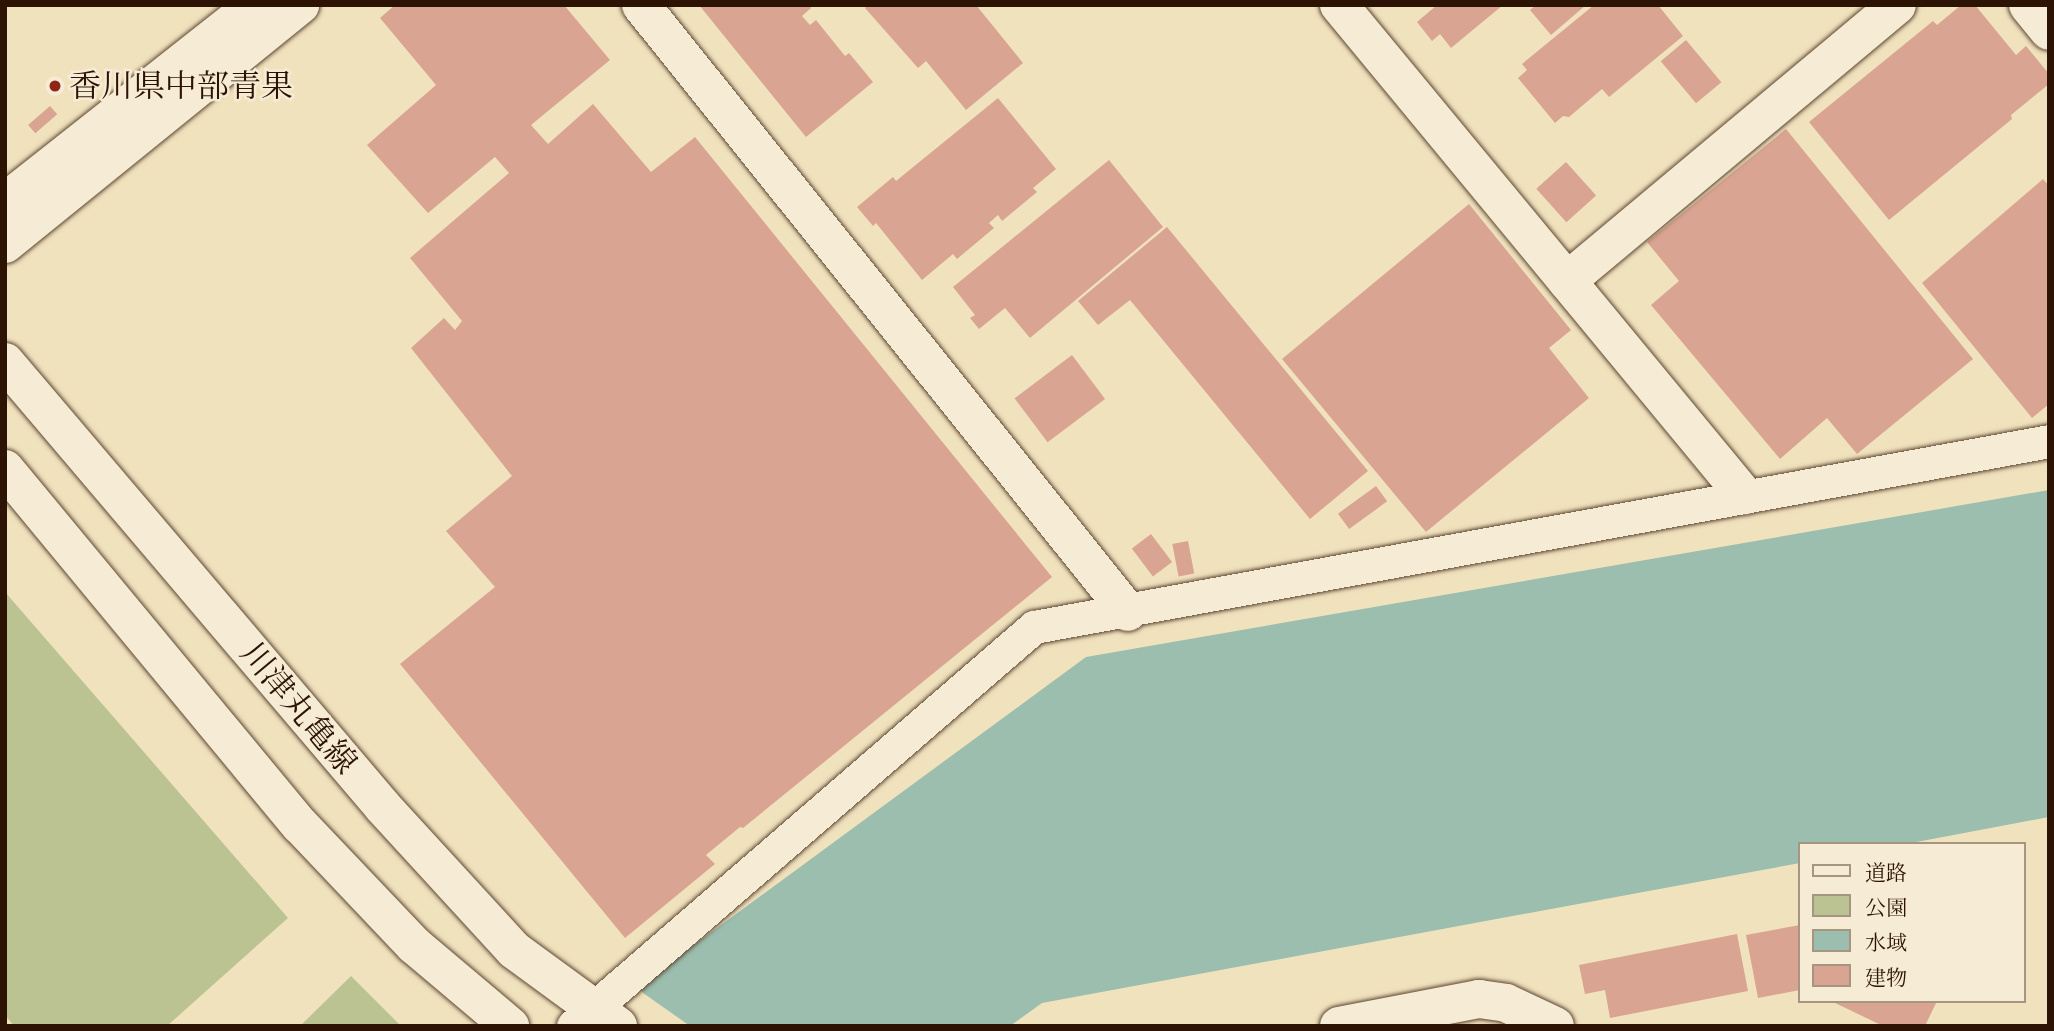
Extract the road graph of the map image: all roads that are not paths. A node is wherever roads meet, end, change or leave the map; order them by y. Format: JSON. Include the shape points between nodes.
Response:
{"nodes":[{"id":1,"x":254,"y":5,"type":"edge"},
{"id":2,"x":300,"y":5,"type":"edge"},
{"id":3,"x":641,"y":5,"type":"edge"},
{"id":4,"x":1339,"y":5,"type":"edge"},
{"id":5,"x":1897,"y":5,"type":"edge"},
{"id":6,"x":2028,"y":5,"type":"edge"},
{"id":7,"x":2049,"y":31,"type":"edge"},
{"id":8,"x":5,"y":202,"type":"edge"},
{"id":9,"x":5,"y":244,"type":"edge"},
{"id":10,"x":1567,"y":281,"type":"junction"},
{"id":11,"x":5,"y":362,"type":"edge"},
{"id":12,"x":2049,"y":441,"type":"edge"},
{"id":13,"x":5,"y":469,"type":"edge"},
{"id":14,"x":1744,"y":495,"type":"junction"},
{"id":15,"x":1128,"y":612,"type":"junction"},
{"id":16,"x":597,"y":1019,"type":"edge"},
{"id":17,"x":510,"y":1026,"type":"edge"},
{"id":18,"x":1339,"y":1026,"type":"edge"},
{"id":19,"x":1555,"y":1026,"type":"edge"}],
"edges":[{"from":1,"to":8,"type":"street"},
{"from":2,"to":9,"type":"street"},
{"from":3,"to":15,"type":"street"},
{"from":4,"to":10,"type":"street"},
{"from":5,"to":10,"type":"street"},
{"from":6,"to":7,"type":"street"},
{"from":10,"to":14,"type":"street"},
{"from":11,"to":16,"type":"street","name":"川津丸亀線","via":[[383,807],[514,950]]},
{"from":12,"to":14,"type":"street"},
{"from":13,"to":17,"type":"street","via":[[300,825],[414,946]]},
{"from":14,"to":15,"type":"street"},
{"from":15,"to":16,"type":"street","via":[[1034,627],[634,975]]},
{"from":18,"to":19,"type":"street","via":[[1479,999],[1506,1003]]}]}
